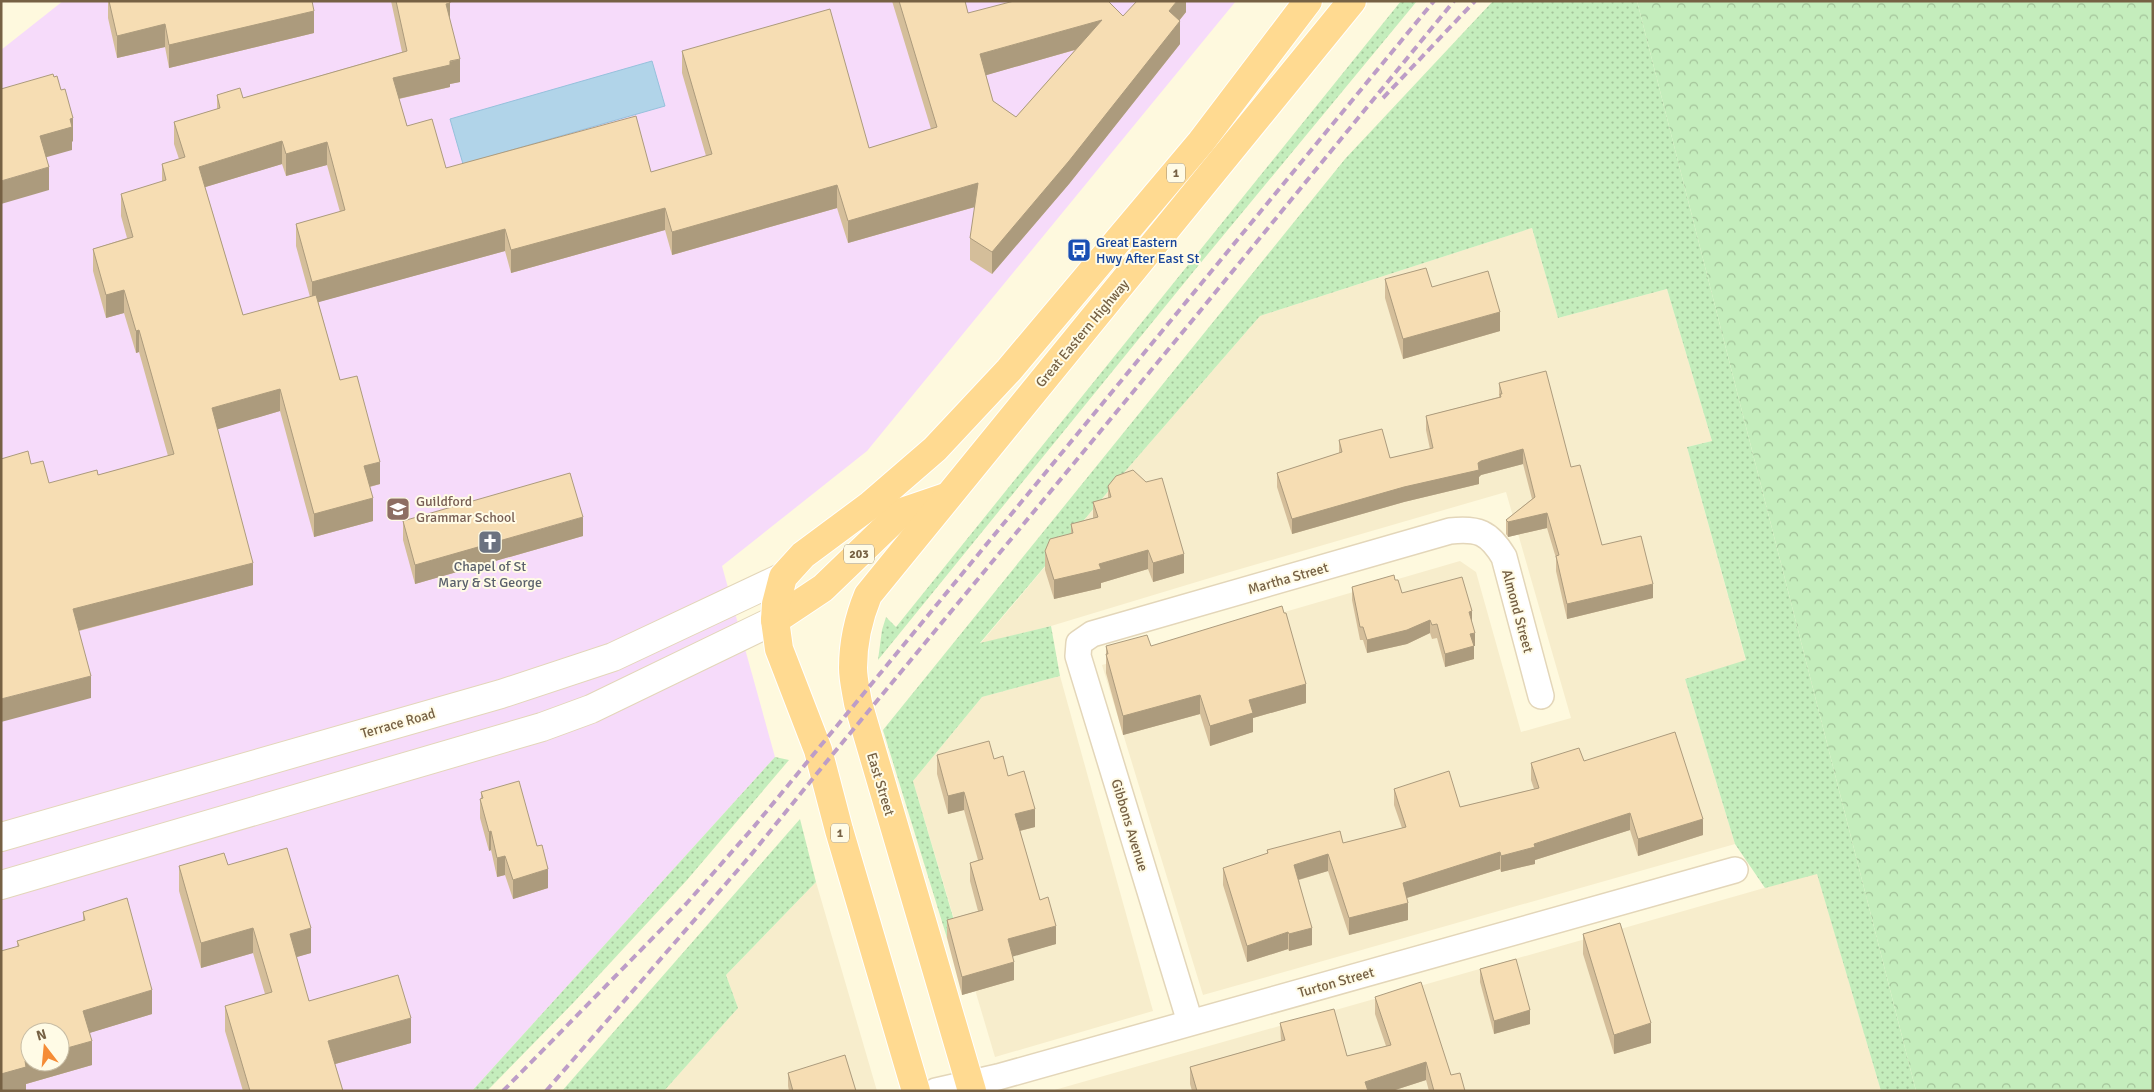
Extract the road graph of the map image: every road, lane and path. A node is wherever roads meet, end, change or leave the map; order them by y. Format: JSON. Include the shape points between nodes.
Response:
{"nodes":[{"id":1,"x":1308,"y":1,"type":"edge"},
{"id":2,"x":1352,"y":1,"type":"edge"},
{"id":3,"x":946,"y":497,"type":"junction"},
{"id":4,"x":1484,"y":533,"type":"joint"},
{"id":5,"x":783,"y":577,"type":"junction"},
{"id":6,"x":774,"y":620,"type":"junction"},
{"id":7,"x":1092,"y":634,"type":"joint"},
{"id":8,"x":1541,"y":696,"type":"dead end"},
{"id":9,"x":1,"y":837,"type":"edge"},
{"id":10,"x":1735,"y":870,"type":"dead end"},
{"id":11,"x":1,"y":885,"type":"edge"},
{"id":12,"x":1190,"y":1022,"type":"junction"},
{"id":13,"x":971,"y":1087,"type":"edge"},
{"id":14,"x":916,"y":1091,"type":"edge"},
{"id":15,"x":936,"y":1091,"type":"edge"}],
"edges":[{"from":1,"to":5,"type":"highway","number":"1","via":[[1201,142],[1009,370],[935,449],[869,506],[803,555]]},
{"from":2,"to":3,"type":"highway","name":"Great Eastern Highway","number":"1","via":[[1101,312]]},
{"from":3,"to":6,"type":"highway","number":"203","via":[[902,512],[823,588]]},
{"from":3,"to":13,"type":"highway","name":"East Street","number":"1","via":[[868,595],[856,640],[853,669],[862,720]]},
{"from":4,"to":7,"type":"street","name":"Martha Street","via":[[1468,529],[1450,531]]},
{"from":4,"to":8,"type":"street","name":"Almond Street","via":[[1504,557]]},
{"from":5,"to":6,"type":"highway","number":"1"},
{"from":5,"to":9,"type":"street","name":"Terrace Road","via":[[604,660],[501,694]]},
{"from":6,"to":11,"type":"street","number":"203","via":[[591,709],[542,727]]},
{"from":6,"to":14,"type":"highway","number":"1","via":[[782,658],[818,750]]},
{"from":7,"to":12,"type":"street","name":"Gibbons Avenue","via":[[1079,643],[1078,656]]},
{"from":10,"to":12,"type":"street","name":"Turton Street"},
{"from":12,"to":13,"type":"street","name":"Turton Street"},
{"from":13,"to":15,"type":"street","name":"Turton Street"}]}
